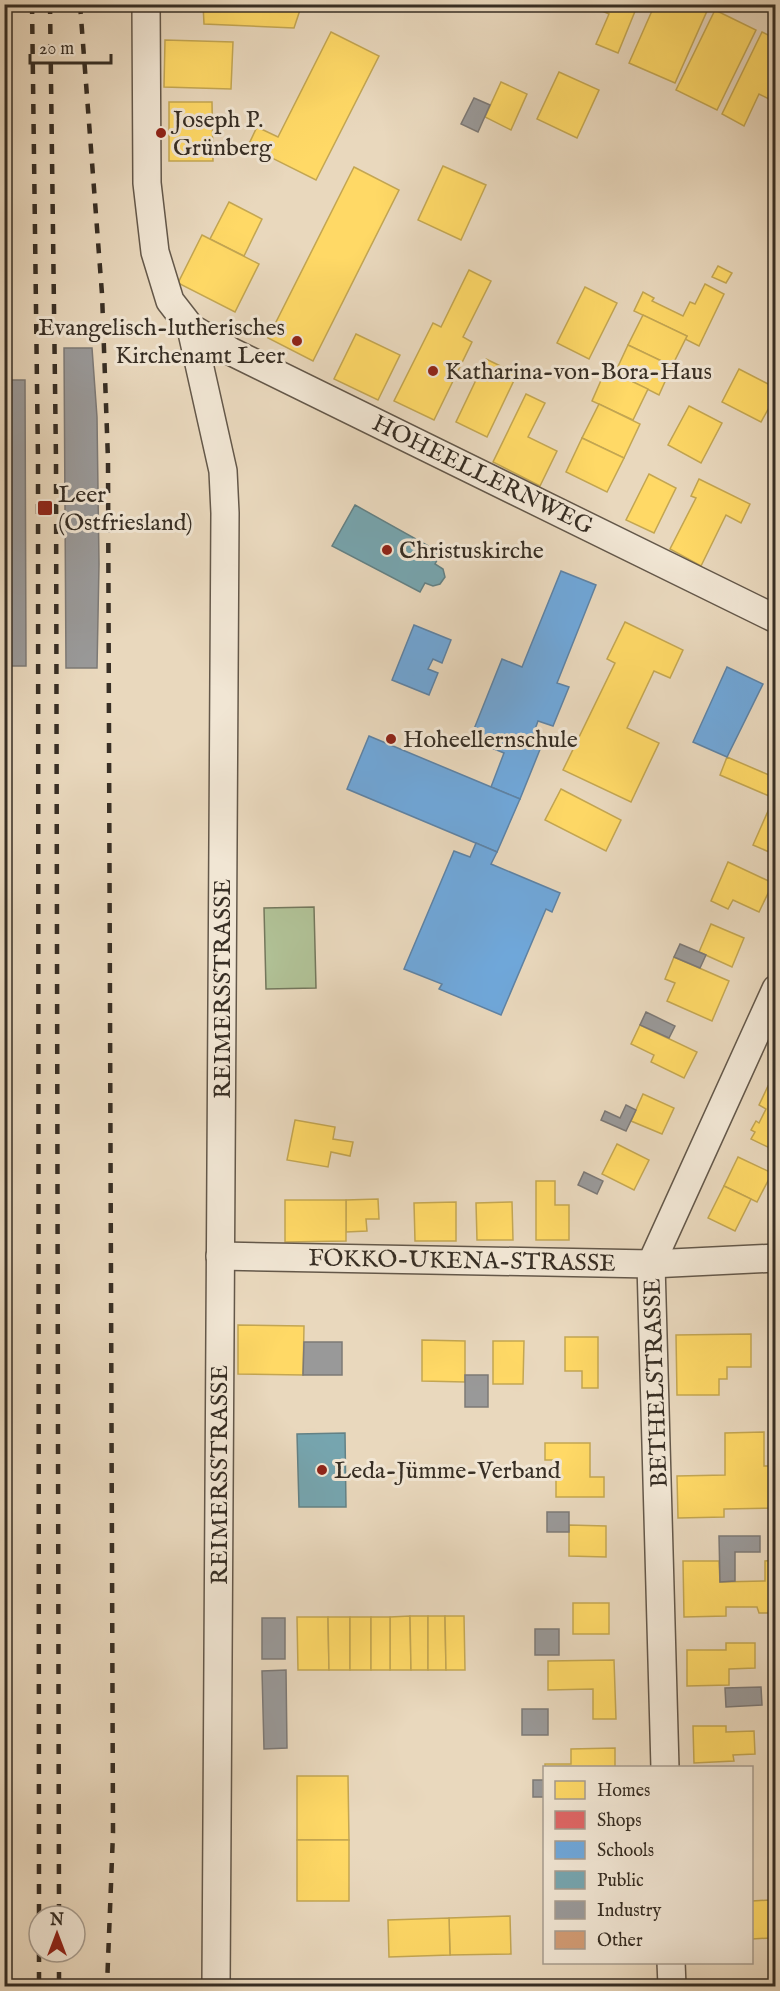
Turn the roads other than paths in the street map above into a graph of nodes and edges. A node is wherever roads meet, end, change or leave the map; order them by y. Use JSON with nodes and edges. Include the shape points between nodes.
{"nodes":[{"id":1,"x":146,"y":4,"type":"edge"},
{"id":2,"x":191,"y":328,"type":"junction"},
{"id":3,"x":776,"y":620,"type":"edge"},
{"id":4,"x":776,"y":989,"type":"edge"},
{"id":5,"x":220,"y":1256,"type":"junction"},
{"id":6,"x":776,"y":1258,"type":"edge"},
{"id":7,"x":651,"y":1264,"type":"junction"},
{"id":8,"x":665,"y":1766,"type":"edge"},
{"id":9,"x":671,"y":1964,"type":"edge"},
{"id":10,"x":216,"y":1986,"type":"edge"},
{"id":11,"x":672,"y":1986,"type":"edge"}],
"edges":[{"from":1,"to":2,"type":"street","name":"REIMERSSTRASSE","via":[[147,183],[155,252],[170,301]]},
{"from":2,"to":3,"type":"street","name":"HOHEELLERNWEG","via":[[230,351]]},
{"from":2,"to":5,"type":"street","name":"REIMERSSTRASSE","via":[[223,471],[225,513]]},
{"from":4,"to":7,"type":"street","name":"BETHELSTRASSE"},
{"from":5,"to":7,"type":"street","name":"FOKKO-UKENA-STRASSE"},
{"from":5,"to":10,"type":"street","name":"REIMERSSTRASSE"},
{"from":6,"to":7,"type":"street","name":"FOKKO-UKENA-STRASSE"},
{"from":7,"to":8,"type":"street","name":"BETHELSTRASSE"},
{"from":9,"to":11,"type":"street"}]}
